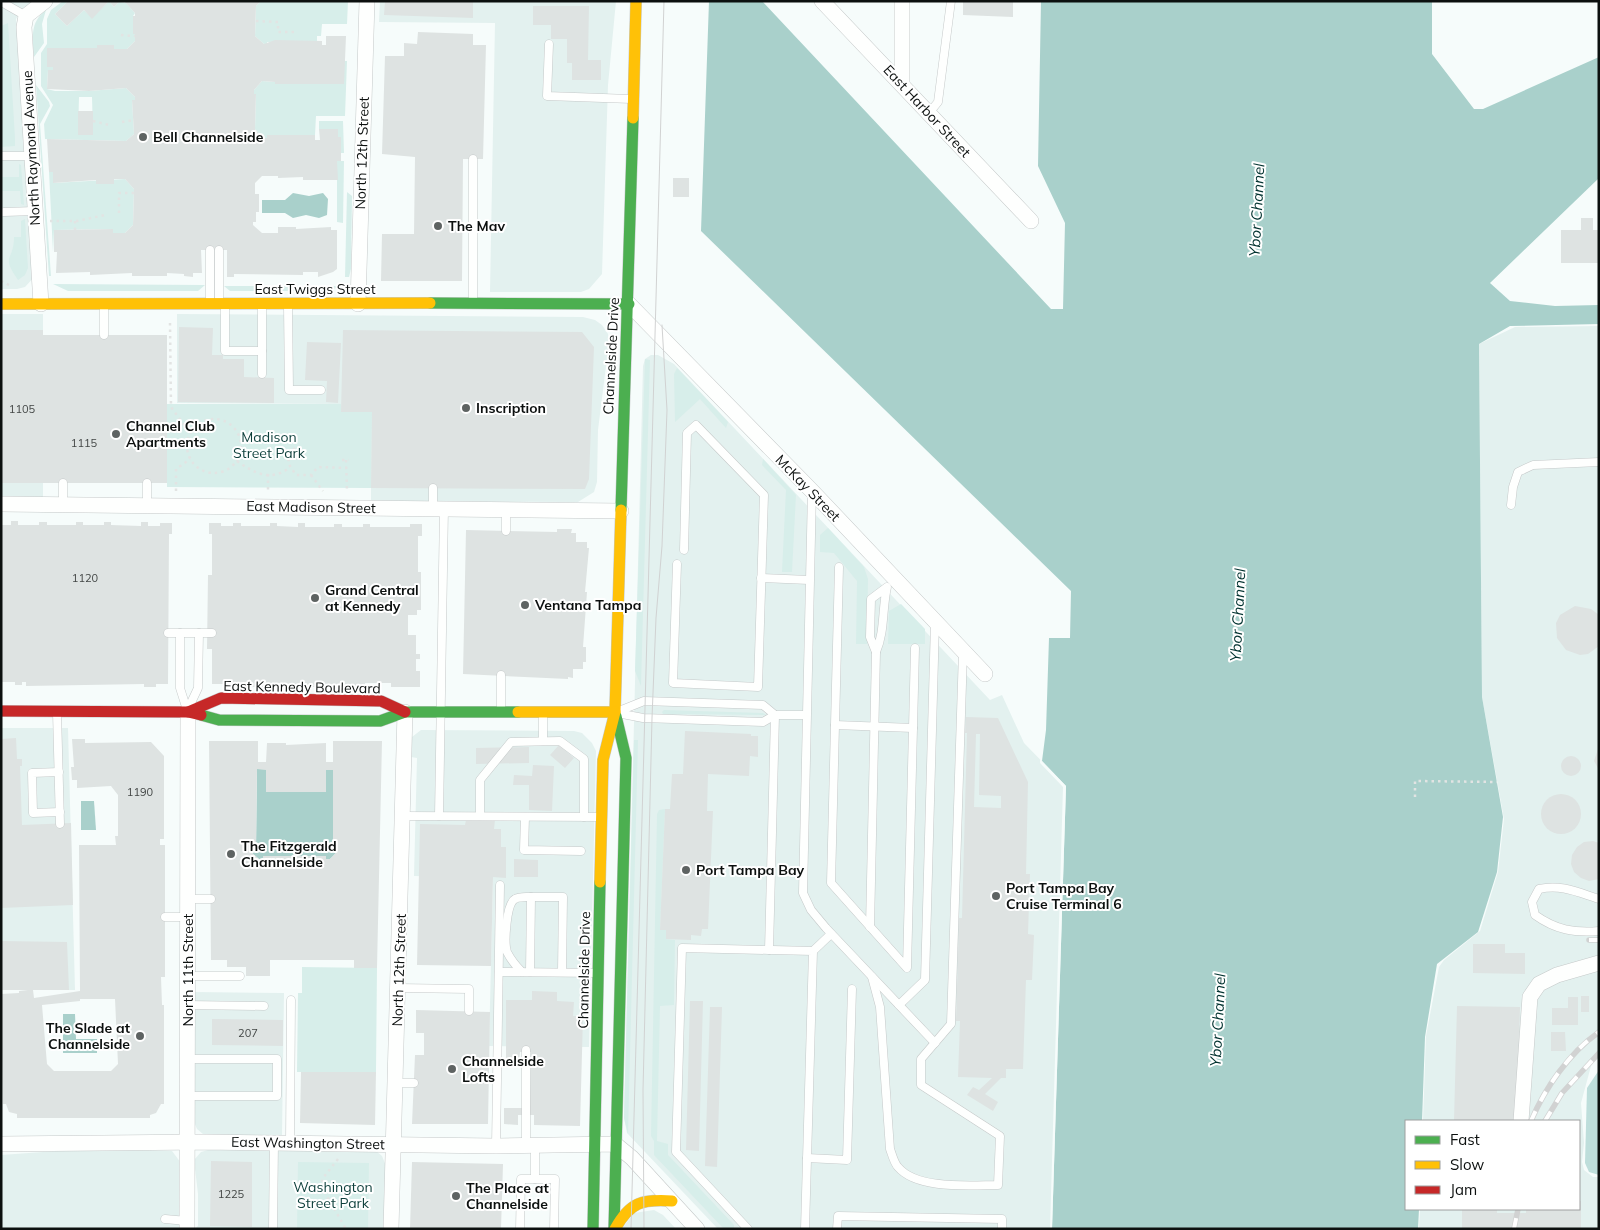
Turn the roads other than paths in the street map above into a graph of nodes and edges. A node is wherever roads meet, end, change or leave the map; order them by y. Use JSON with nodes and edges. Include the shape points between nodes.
{"nodes":[{"id":1,"x":44,"y":1,"type":"edge"},
{"id":2,"x":367,"y":1,"type":"edge"},
{"id":3,"x":636,"y":1,"type":"edge"},
{"id":4,"x":822,"y":1,"type":"edge"},
{"id":5,"x":902,"y":1,"type":"edge"},
{"id":6,"x":951,"y":1,"type":"edge"},
{"id":7,"x":5,"y":4,"type":"edge"},
{"id":8,"x":26,"y":16,"type":"junction"},
{"id":9,"x":549,"y":44,"type":"dead end"},
{"id":10,"x":902,"y":83,"type":"junction"},
{"id":11,"x":633,"y":99,"type":"junction"},
{"id":12,"x":929,"y":113,"type":"junction"},
{"id":13,"x":1,"y":156,"type":"edge"},
{"id":14,"x":32,"y":156,"type":"junction"},
{"id":15,"x":474,"y":159,"type":"dead end"},
{"id":16,"x":35,"y":211,"type":"junction"},
{"id":17,"x":4,"y":212,"type":"dead end"},
{"id":18,"x":1031,"y":221,"type":"dead end"},
{"id":19,"x":210,"y":250,"type":"dead end"},
{"id":20,"x":219,"y":250,"type":"dead end"},
{"id":21,"x":473,"y":303,"type":"junction"},
{"id":22,"x":1,"y":304,"type":"edge"},
{"id":23,"x":41,"y":304,"type":"junction"},
{"id":24,"x":104,"y":304,"type":"junction"},
{"id":25,"x":218,"y":304,"type":"junction"},
{"id":26,"x":262,"y":304,"type":"junction"},
{"id":27,"x":288,"y":304,"type":"junction"},
{"id":28,"x":358,"y":304,"type":"junction"},
{"id":29,"x":629,"y":304,"type":"junction"},
{"id":30,"x":104,"y":335,"type":"dead end"},
{"id":31,"x":262,"y":351,"type":"junction"},
{"id":32,"x":262,"y":374,"type":"dead end"},
{"id":33,"x":321,"y":390,"type":"dead end"},
{"id":34,"x":1599,"y":462,"type":"edge"},
{"id":35,"x":62,"y":483,"type":"dead end"},
{"id":36,"x":146,"y":483,"type":"dead end"},
{"id":37,"x":433,"y":488,"type":"dead end"},
{"id":38,"x":812,"y":492,"type":"junction"},
{"id":39,"x":1,"y":504,"type":"edge"},
{"id":40,"x":63,"y":505,"type":"junction"},
{"id":41,"x":147,"y":505,"type":"junction"},
{"id":42,"x":1512,"y":505,"type":"dead end"},
{"id":43,"x":438,"y":508,"type":"junction"},
{"id":44,"x":506,"y":509,"type":"junction"},
{"id":45,"x":621,"y":511,"type":"junction"},
{"id":46,"x":506,"y":531,"type":"dead end"},
{"id":47,"x":684,"y":550,"type":"dead end"},
{"id":48,"x":677,"y":564,"type":"dead end"},
{"id":49,"x":839,"y":567,"type":"dead end"},
{"id":50,"x":761,"y":578,"type":"junction"},
{"id":51,"x":809,"y":580,"type":"junction"},
{"id":52,"x":891,"y":583,"type":"junction"},
{"id":53,"x":935,"y":622,"type":"junction"},
{"id":54,"x":168,"y":633,"type":"dead end"},
{"id":55,"x":180,"y":633,"type":"junction"},
{"id":56,"x":199,"y":633,"type":"junction"},
{"id":57,"x":212,"y":633,"type":"dead end"},
{"id":58,"x":915,"y":648,"type":"dead end"},
{"id":59,"x":876,"y":652,"type":"junction"},
{"id":60,"x":963,"y":652,"type":"junction"},
{"id":61,"x":985,"y":674,"type":"dead end"},
{"id":62,"x":501,"y":676,"type":"dead end"},
{"id":63,"x":1,"y":710,"type":"edge"},
{"id":64,"x":57,"y":711,"type":"junction"},
{"id":65,"x":188,"y":712,"type":"junction"},
{"id":66,"x":406,"y":712,"type":"junction"},
{"id":67,"x":440,"y":712,"type":"junction"},
{"id":68,"x":615,"y":712,"type":"junction"},
{"id":69,"x":501,"y":713,"type":"junction"},
{"id":70,"x":543,"y":713,"type":"junction"},
{"id":71,"x":775,"y":715,"type":"junction"},
{"id":72,"x":806,"y":715,"type":"junction"},
{"id":73,"x":835,"y":725,"type":"junction"},
{"id":74,"x":874,"y":726,"type":"junction"},
{"id":75,"x":913,"y":728,"type":"junction"},
{"id":76,"x":543,"y":741,"type":"junction"},
{"id":77,"x":58,"y":772,"type":"junction"},
{"id":78,"x":584,"y":796,"type":"junction"},
{"id":79,"x":602,"y":796,"type":"junction"},
{"id":80,"x":60,"y":812,"type":"junction"},
{"id":81,"x":403,"y":816,"type":"junction"},
{"id":82,"x":439,"y":816,"type":"junction"},
{"id":83,"x":480,"y":816,"type":"junction"},
{"id":84,"x":525,"y":817,"type":"junction"},
{"id":85,"x":584,"y":817,"type":"junction"},
{"id":86,"x":602,"y":817,"type":"junction"},
{"id":87,"x":60,"y":824,"type":"dead end"},
{"id":88,"x":581,"y":851,"type":"dead end"},
{"id":89,"x":500,"y":885,"type":"dead end"},
{"id":90,"x":531,"y":896,"type":"junction"},
{"id":91,"x":188,"y":899,"type":"junction"},
{"id":92,"x":211,"y":899,"type":"dead end"},
{"id":93,"x":1599,"y":899,"type":"edge"},
{"id":94,"x":165,"y":917,"type":"dead end"},
{"id":95,"x":188,"y":917,"type":"junction"},
{"id":96,"x":870,"y":927,"type":"junction"},
{"id":97,"x":1599,"y":931,"type":"edge"},
{"id":98,"x":831,"y":934,"type":"junction"},
{"id":99,"x":769,"y":950,"type":"junction"},
{"id":100,"x":813,"y":951,"type":"junction"},
{"id":101,"x":1599,"y":963,"type":"edge"},
{"id":102,"x":499,"y":972,"type":"junction"},
{"id":103,"x":522,"y":972,"type":"junction"},
{"id":104,"x":530,"y":972,"type":"junction"},
{"id":105,"x":562,"y":972,"type":"junction"},
{"id":106,"x":610,"y":973,"type":"junction"},
{"id":107,"x":188,"y":976,"type":"junction"},
{"id":108,"x":240,"y":976,"type":"dead end"},
{"id":109,"x":872,"y":977,"type":"junction"},
{"id":110,"x":398,"y":988,"type":"junction"},
{"id":111,"x":852,"y":988,"type":"dead end"},
{"id":112,"x":291,"y":1000,"type":"dead end"},
{"id":113,"x":188,"y":1005,"type":"junction"},
{"id":114,"x":899,"y":1005,"type":"junction"},
{"id":115,"x":264,"y":1006,"type":"dead end"},
{"id":116,"x":469,"y":1012,"type":"dead end"},
{"id":117,"x":935,"y":1043,"type":"junction"},
{"id":118,"x":526,"y":1050,"type":"dead end"},
{"id":119,"x":188,"y":1059,"type":"junction"},
{"id":120,"x":396,"y":1083,"type":"junction"},
{"id":121,"x":414,"y":1083,"type":"dead end"},
{"id":122,"x":188,"y":1096,"type":"junction"},
{"id":123,"x":1521,"y":1120,"type":"edge"},
{"id":124,"x":188,"y":1142,"type":"junction"},
{"id":125,"x":274,"y":1142,"type":"junction"},
{"id":126,"x":290,"y":1143,"type":"junction"},
{"id":127,"x":1,"y":1144,"type":"edge"},
{"id":128,"x":394,"y":1144,"type":"junction"},
{"id":129,"x":595,"y":1144,"type":"junction"},
{"id":130,"x":615,"y":1144,"type":"junction"},
{"id":131,"x":530,"y":1145,"type":"junction"},
{"id":132,"x":496,"y":1146,"type":"junction"},
{"id":133,"x":807,"y":1158,"type":"junction"},
{"id":134,"x":535,"y":1179,"type":"junction"},
{"id":135,"x":672,"y":1201,"type":"junction"},
{"id":136,"x":165,"y":1219,"type":"dead end"},
{"id":137,"x":187,"y":1225,"type":"edge"},
{"id":138,"x":273,"y":1229,"type":"edge"},
{"id":139,"x":391,"y":1229,"type":"edge"},
{"id":140,"x":520,"y":1229,"type":"edge"},
{"id":141,"x":554,"y":1229,"type":"edge"},
{"id":142,"x":593,"y":1229,"type":"edge"},
{"id":143,"x":614,"y":1229,"type":"edge"},
{"id":144,"x":698,"y":1229,"type":"edge"},
{"id":145,"x":748,"y":1229,"type":"edge"},
{"id":146,"x":805,"y":1229,"type":"edge"},
{"id":147,"x":837,"y":1229,"type":"edge"},
{"id":148,"x":1002,"y":1229,"type":"edge"}],
"edges":[{"from":1,"to":8,"type":"street"},
{"from":2,"to":28,"type":"street","name":"North 12th Street"},
{"from":3,"to":11,"type":"main road","name":"Channelside Drive"},
{"from":4,"to":10,"type":"street","name":"East Harbor Street"},
{"from":5,"to":10,"type":"street"},
{"from":6,"to":12,"type":"lane","via":[[938,102]]},
{"from":7,"to":8,"type":"lane"},
{"from":8,"to":14,"type":"street","name":"North Raymond Avenue"},
{"from":9,"to":11,"type":"lane","via":[[547,96]]},
{"from":10,"to":12,"type":"street","name":"East Harbor Street"},
{"from":11,"to":29,"type":"main road","name":"Channelside Drive"},
{"from":12,"to":18,"type":"street","name":"East Harbor Street"},
{"from":13,"to":14,"type":"lane"},
{"from":14,"to":16,"type":"street","name":"North Raymond Avenue"},
{"from":15,"to":21,"type":"lane"},
{"from":16,"to":17,"type":"lane"},
{"from":16,"to":23,"type":"street","name":"North Raymond Avenue"},
{"from":19,"to":25,"type":"lane"},
{"from":20,"to":25,"type":"lane"},
{"from":21,"to":28,"type":"main road","name":"East Twiggs Street"},
{"from":21,"to":29,"type":"main road","name":"East Twiggs Street"},
{"from":22,"to":23,"type":"main road","name":"East Twiggs Street"},
{"from":23,"to":24,"type":"main road","name":"East Twiggs Street"},
{"from":24,"to":25,"type":"main road","name":"East Twiggs Street"},
{"from":24,"to":30,"type":"lane"},
{"from":25,"to":26,"type":"main road","name":"East Twiggs Street"},
{"from":25,"to":31,"type":"lane","via":[[225,352]]},
{"from":26,"to":27,"type":"main road","name":"East Twiggs Street"},
{"from":26,"to":31,"type":"lane"},
{"from":27,"to":28,"type":"main road","name":"East Twiggs Street"},
{"from":27,"to":33,"type":"lane","via":[[289,390]]},
{"from":29,"to":38,"type":"street","name":"McKay Street"},
{"from":29,"to":45,"type":"main road","name":"Channelside Drive"},
{"from":31,"to":32,"type":"lane"},
{"from":34,"to":42,"type":"lane","via":[[1533,465],[1518,472]]},
{"from":35,"to":40,"type":"lane"},
{"from":36,"to":41,"type":"lane"},
{"from":37,"to":43,"type":"lane"},
{"from":38,"to":51,"type":"lane"},
{"from":38,"to":52,"type":"street","name":"McKay Street"},
{"from":39,"to":40,"type":"street","name":"East Madison Street"},
{"from":40,"to":41,"type":"street","name":"East Madison Street"},
{"from":41,"to":43,"type":"street","name":"East Madison Street"},
{"from":43,"to":44,"type":"street","name":"East Madison Street"},
{"from":43,"to":67,"type":"lane"},
{"from":44,"to":45,"type":"street","name":"East Madison Street"},
{"from":44,"to":46,"type":"lane"},
{"from":45,"to":68,"type":"main road","name":"Channelside Drive"},
{"from":47,"to":50,"type":"lane","via":[[687,433],[696,425],[764,495]]},
{"from":48,"to":50,"type":"lane","via":[[673,683],[758,687]]},
{"from":49,"to":73,"type":"lane"},
{"from":50,"to":51,"type":"lane"},
{"from":51,"to":72,"type":"lane"},
{"from":52,"to":53,"type":"street","name":"McKay Street"},
{"from":52,"to":59,"type":"lane","via":[[883,604],[882,637]]},
{"from":52,"to":59,"type":"lane","via":[[871,599],[870,637]]},
{"from":53,"to":60,"type":"street","name":"McKay Street"},
{"from":53,"to":114,"type":"lane","via":[[924,980]]},
{"from":54,"to":55,"type":"lane"},
{"from":55,"to":56,"type":"lane"},
{"from":55,"to":65,"type":"lane","via":[[180,688]]},
{"from":56,"to":57,"type":"lane"},
{"from":56,"to":65,"type":"lane","via":[[198,688]]},
{"from":58,"to":75,"type":"lane"},
{"from":59,"to":74,"type":"lane"},
{"from":60,"to":61,"type":"street","name":"McKay Street"},
{"from":60,"to":117,"type":"lane","via":[[951,1024]]},
{"from":62,"to":69,"type":"lane"},
{"from":63,"to":64,"type":"main road","name":"East Kennedy Boulevard"},
{"from":64,"to":65,"type":"main road","name":"East Kennedy Boulevard"},
{"from":64,"to":77,"type":"lane"},
{"from":65,"to":66,"type":"main road","name":"East Kennedy Boulevard","via":[[219,720],[380,721]]},
{"from":65,"to":66,"type":"main road","name":"East Kennedy Boulevard","via":[[221,698],[381,701]]},
{"from":65,"to":91,"type":"street","name":"North 11th Street"},
{"from":66,"to":67,"type":"main road"},
{"from":66,"to":81,"type":"street","name":"North 12th Street"},
{"from":67,"to":69,"type":"main road"},
{"from":67,"to":82,"type":"lane"},
{"from":68,"to":70,"type":"main road"},
{"from":68,"to":71,"type":"lane","via":[[643,718],[764,722]]},
{"from":68,"to":71,"type":"lane","via":[[644,701],[763,705]]},
{"from":68,"to":79,"type":"main road","name":"Channelside Drive","via":[[603,760]]},
{"from":68,"to":106,"type":"main road","name":"Channelside Drive","via":[[626,758]]},
{"from":69,"to":70,"type":"main road"},
{"from":70,"to":76,"type":"lane"},
{"from":71,"to":72,"type":"lane"},
{"from":71,"to":99,"type":"lane"},
{"from":72,"to":98,"type":"lane","via":[[803,892],[811,910]]},
{"from":73,"to":74,"type":"lane"},
{"from":73,"to":96,"type":"lane","via":[[831,883]]},
{"from":74,"to":75,"type":"lane"},
{"from":74,"to":96,"type":"lane"},
{"from":75,"to":96,"type":"lane","via":[[907,968]]},
{"from":76,"to":78,"type":"lane","via":[[560,741],[584,759]]},
{"from":76,"to":83,"type":"lane","via":[[511,742],[480,780]]},
{"from":77,"to":80,"type":"lane"},
{"from":77,"to":80,"type":"lane","via":[[32,773],[33,813]]},
{"from":78,"to":79,"type":"lane"},
{"from":78,"to":85,"type":"lane"},
{"from":79,"to":86,"type":"main road","name":"Channelside Drive"},
{"from":80,"to":87,"type":"lane"},
{"from":81,"to":82,"type":"lane"},
{"from":81,"to":110,"type":"street","name":"North 12th Street"},
{"from":82,"to":83,"type":"lane"},
{"from":83,"to":84,"type":"lane"},
{"from":84,"to":85,"type":"lane"},
{"from":84,"to":88,"type":"lane","via":[[524,850]]},
{"from":85,"to":86,"type":"lane"},
{"from":86,"to":106,"type":"main road","name":"Channelside Drive"},
{"from":89,"to":102,"type":"lane"},
{"from":90,"to":103,"type":"lane","via":[[516,898],[508,912],[507,951]]},
{"from":90,"to":104,"type":"lane"},
{"from":90,"to":105,"type":"lane","via":[[563,897]]},
{"from":91,"to":92,"type":"lane"},
{"from":91,"to":95,"type":"street","name":"North 11th Street"},
{"from":93,"to":97,"type":"lane","via":[[1569,888],[1552,886],[1539,890],[1532,902],[1535,915],[1548,924],[1565,931]]},
{"from":94,"to":95,"type":"lane"},
{"from":95,"to":107,"type":"street","name":"North 11th Street"},
{"from":98,"to":100,"type":"lane"},
{"from":98,"to":109,"type":"lane"},
{"from":99,"to":100,"type":"lane"},
{"from":99,"to":145,"type":"lane","via":[[682,948],[676,1152]]},
{"from":100,"to":133,"type":"lane"},
{"from":101,"to":123,"type":"street","via":[[1557,975],[1539,984],[1530,997]]},
{"from":102,"to":103,"type":"lane"},
{"from":102,"to":132,"type":"lane"},
{"from":103,"to":104,"type":"lane"},
{"from":104,"to":105,"type":"lane"},
{"from":105,"to":106,"type":"lane"},
{"from":106,"to":129,"type":"main road","name":"Channelside Drive"},
{"from":106,"to":130,"type":"main road","name":"Channelside Drive"},
{"from":107,"to":108,"type":"lane"},
{"from":107,"to":113,"type":"street","name":"North 11th Street"},
{"from":109,"to":114,"type":"lane"},
{"from":109,"to":117,"type":"lane","via":[[880,1007],[890,1149],[898,1167],[912,1177],[936,1184],[998,1185],[1000,1136],[921,1085],[921,1058]]},
{"from":110,"to":116,"type":"lane","via":[[469,989]]},
{"from":110,"to":120,"type":"street","name":"North 12th Street"},
{"from":111,"to":133,"type":"lane","via":[[848,1160]]},
{"from":112,"to":126,"type":"lane"},
{"from":113,"to":115,"type":"lane"},
{"from":113,"to":119,"type":"street","name":"North 11th Street"},
{"from":114,"to":117,"type":"lane"},
{"from":118,"to":131,"type":"lane"},
{"from":119,"to":122,"type":"street","name":"North 11th Street"},
{"from":119,"to":122,"type":"lane","via":[[277,1060],[277,1096]]},
{"from":120,"to":121,"type":"lane"},
{"from":120,"to":128,"type":"street","name":"North 12th Street"},
{"from":122,"to":124,"type":"street","name":"North 11th Street"},
{"from":124,"to":125,"type":"street","name":"East Washington Street"},
{"from":124,"to":127,"type":"street","name":"East Washington Street"},
{"from":124,"to":137,"type":"street","name":"North 11th Street"},
{"from":125,"to":126,"type":"street","name":"East Washington Street"},
{"from":125,"to":138,"type":"lane"},
{"from":126,"to":128,"type":"street","name":"East Washington Street"},
{"from":128,"to":132,"type":"street","name":"East Washington Street"},
{"from":128,"to":139,"type":"street","name":"North 12th Street"},
{"from":129,"to":130,"type":"street","name":"East Washington Street"},
{"from":129,"to":131,"type":"street","name":"East Washington Street"},
{"from":129,"to":142,"type":"main road","name":"Channelside Drive"},
{"from":130,"to":135,"type":"street"},
{"from":130,"to":143,"type":"main road","name":"Channelside Drive"},
{"from":131,"to":132,"type":"street","name":"East Washington Street"},
{"from":131,"to":134,"type":"lane"},
{"from":133,"to":146,"type":"lane"},
{"from":134,"to":140,"type":"lane","via":[[521,1179]]},
{"from":134,"to":141,"type":"lane","via":[[555,1179]]},
{"from":135,"to":143,"type":"main road","via":[[645,1200],[631,1205]]},
{"from":135,"to":144,"type":"street"},
{"from":136,"to":137,"type":"lane"},
{"from":147,"to":148,"type":"lane","via":[[838,1216],[1002,1219]]}]}
